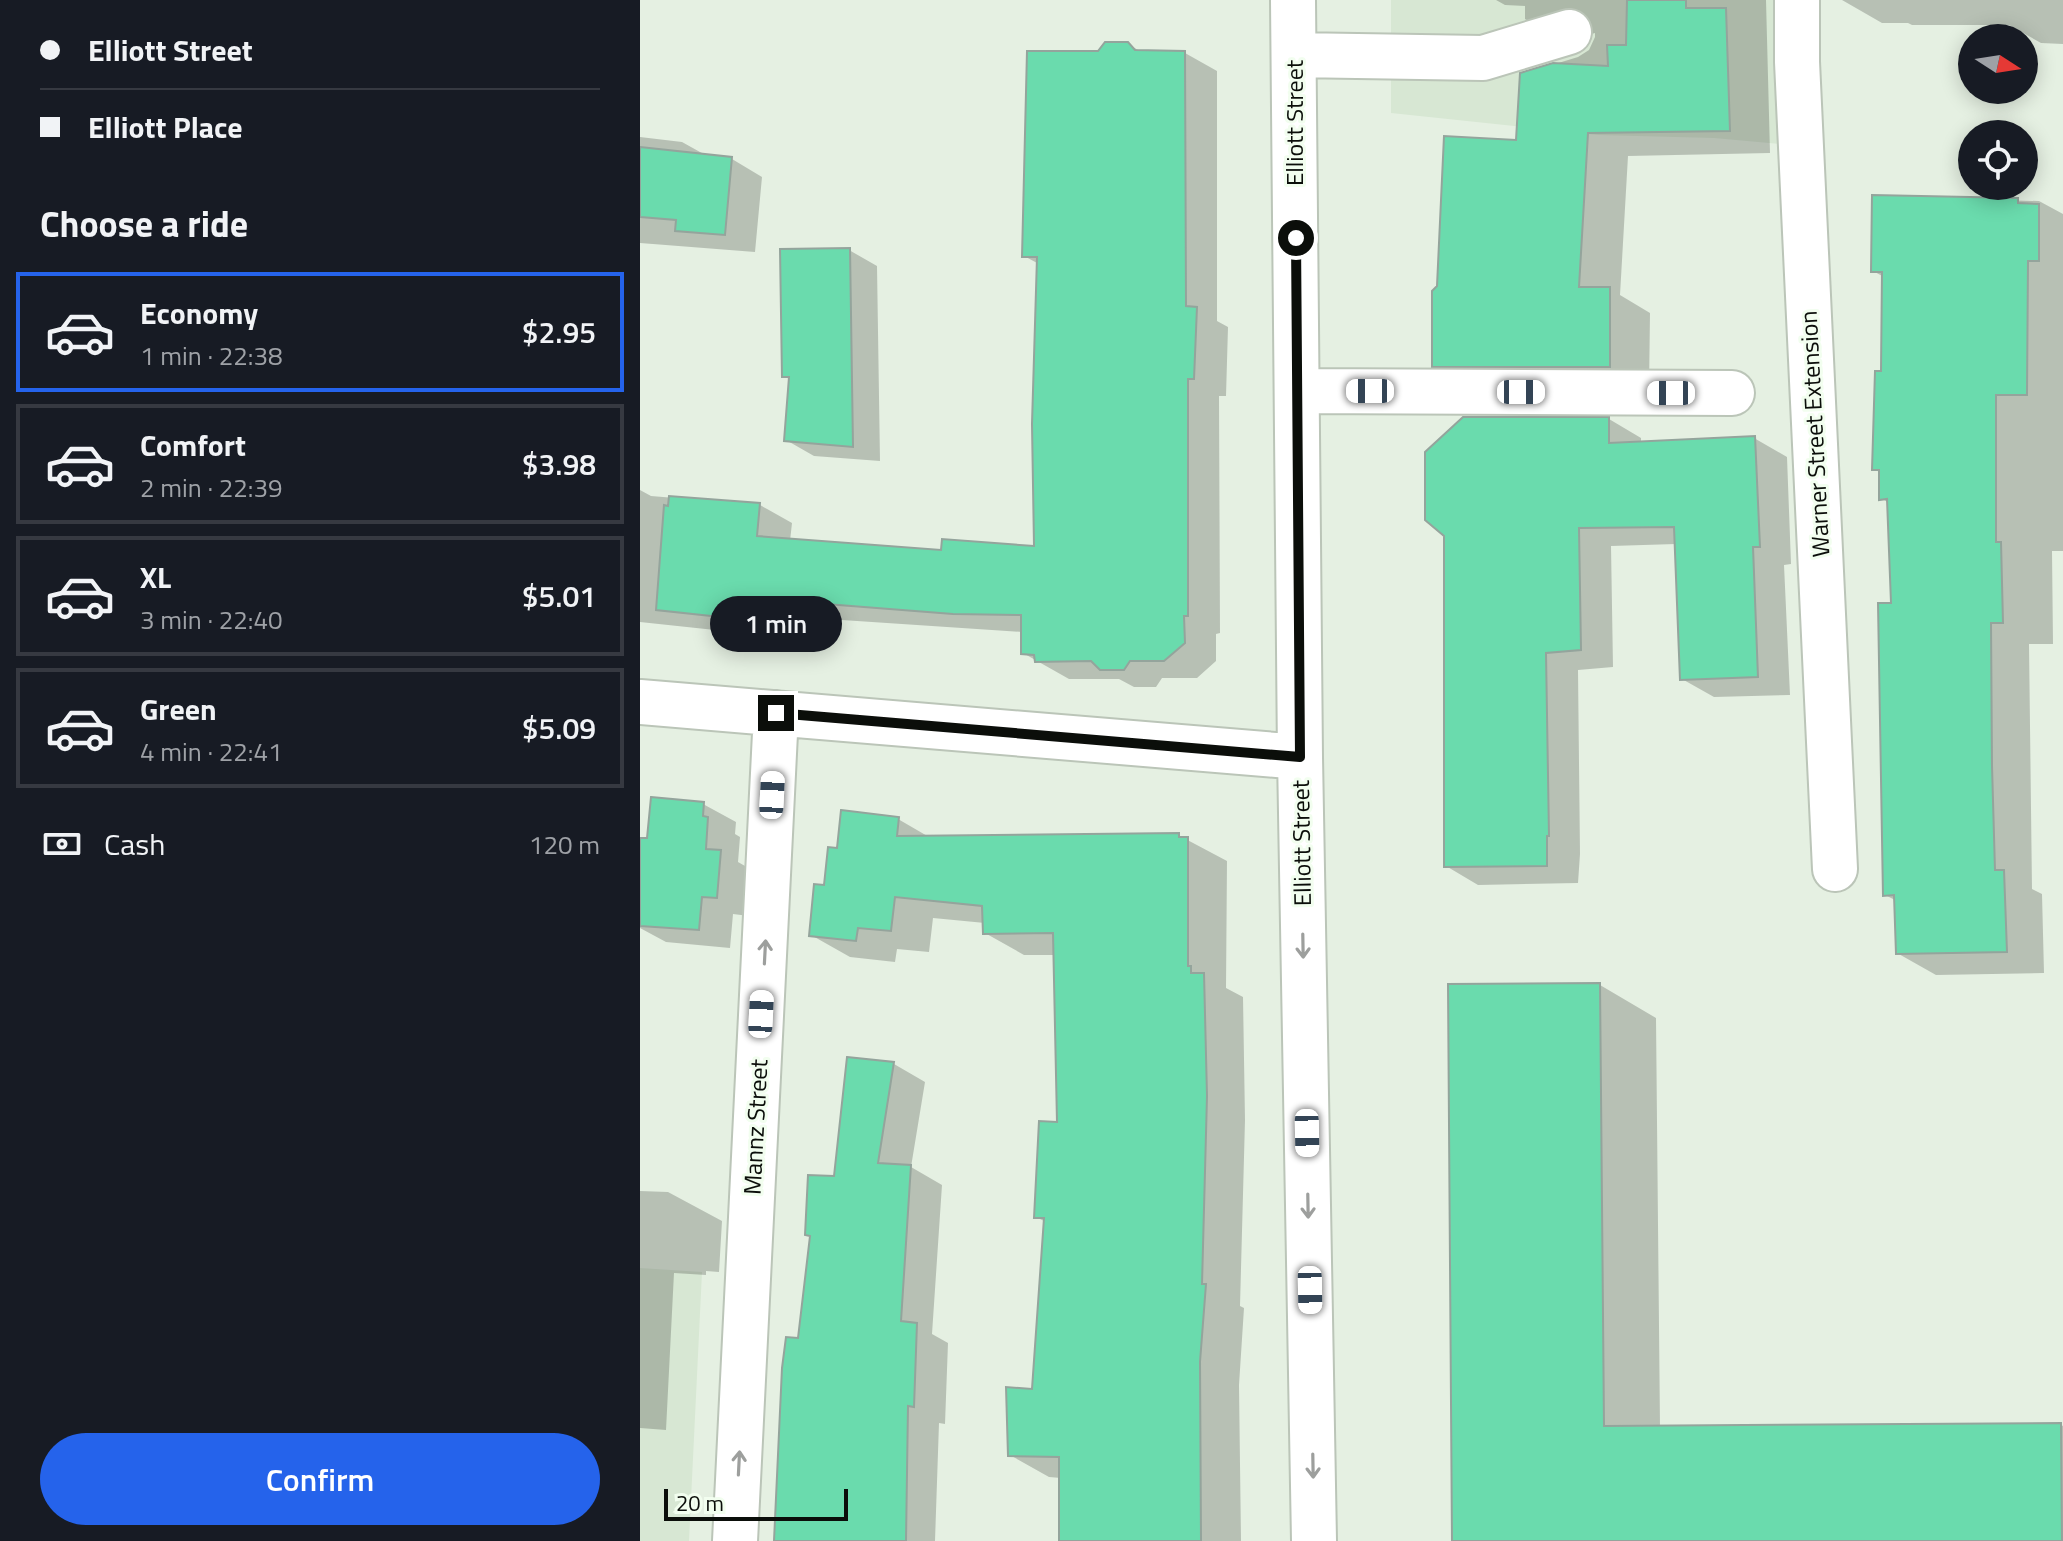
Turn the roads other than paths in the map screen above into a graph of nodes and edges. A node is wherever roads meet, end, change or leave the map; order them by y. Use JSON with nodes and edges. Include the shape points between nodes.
{"nodes":[{"id":1,"x":1293,"y":0,"type":"edge"},
{"id":2,"x":1797,"y":0,"type":"edge"},
{"id":3,"x":1569,"y":32,"type":"dead end"},
{"id":4,"x":1294,"y":55,"type":"junction"},
{"id":5,"x":1297,"y":391,"type":"junction"},
{"id":6,"x":1732,"y":393,"type":"dead end"},
{"id":7,"x":640,"y":702,"type":"edge"},
{"id":8,"x":776,"y":713,"type":"junction"},
{"id":9,"x":1300,"y":757,"type":"junction"},
{"id":10,"x":1835,"y":869,"type":"dead end"},
{"id":11,"x":735,"y":1541,"type":"edge"},
{"id":12,"x":1314,"y":1541,"type":"edge"}],
"edges":[{"from":1,"to":4,"type":"street","name":"Elliott Street"},
{"from":2,"to":10,"type":"street","name":"Warner Street Extension"},
{"from":3,"to":4,"type":"street","via":[[1483,58]]},
{"from":4,"to":5,"type":"street","name":"Elliott Street"},
{"from":5,"to":6,"type":"street"},
{"from":5,"to":9,"type":"street","name":"Elliott Street"},
{"from":7,"to":8,"type":"street"},
{"from":8,"to":9,"type":"street"},
{"from":11,"to":8,"type":"street","name":"Mannz Street","one_way":true},
{"from":9,"to":12,"type":"street","name":"Elliott Street","one_way":true}]}
